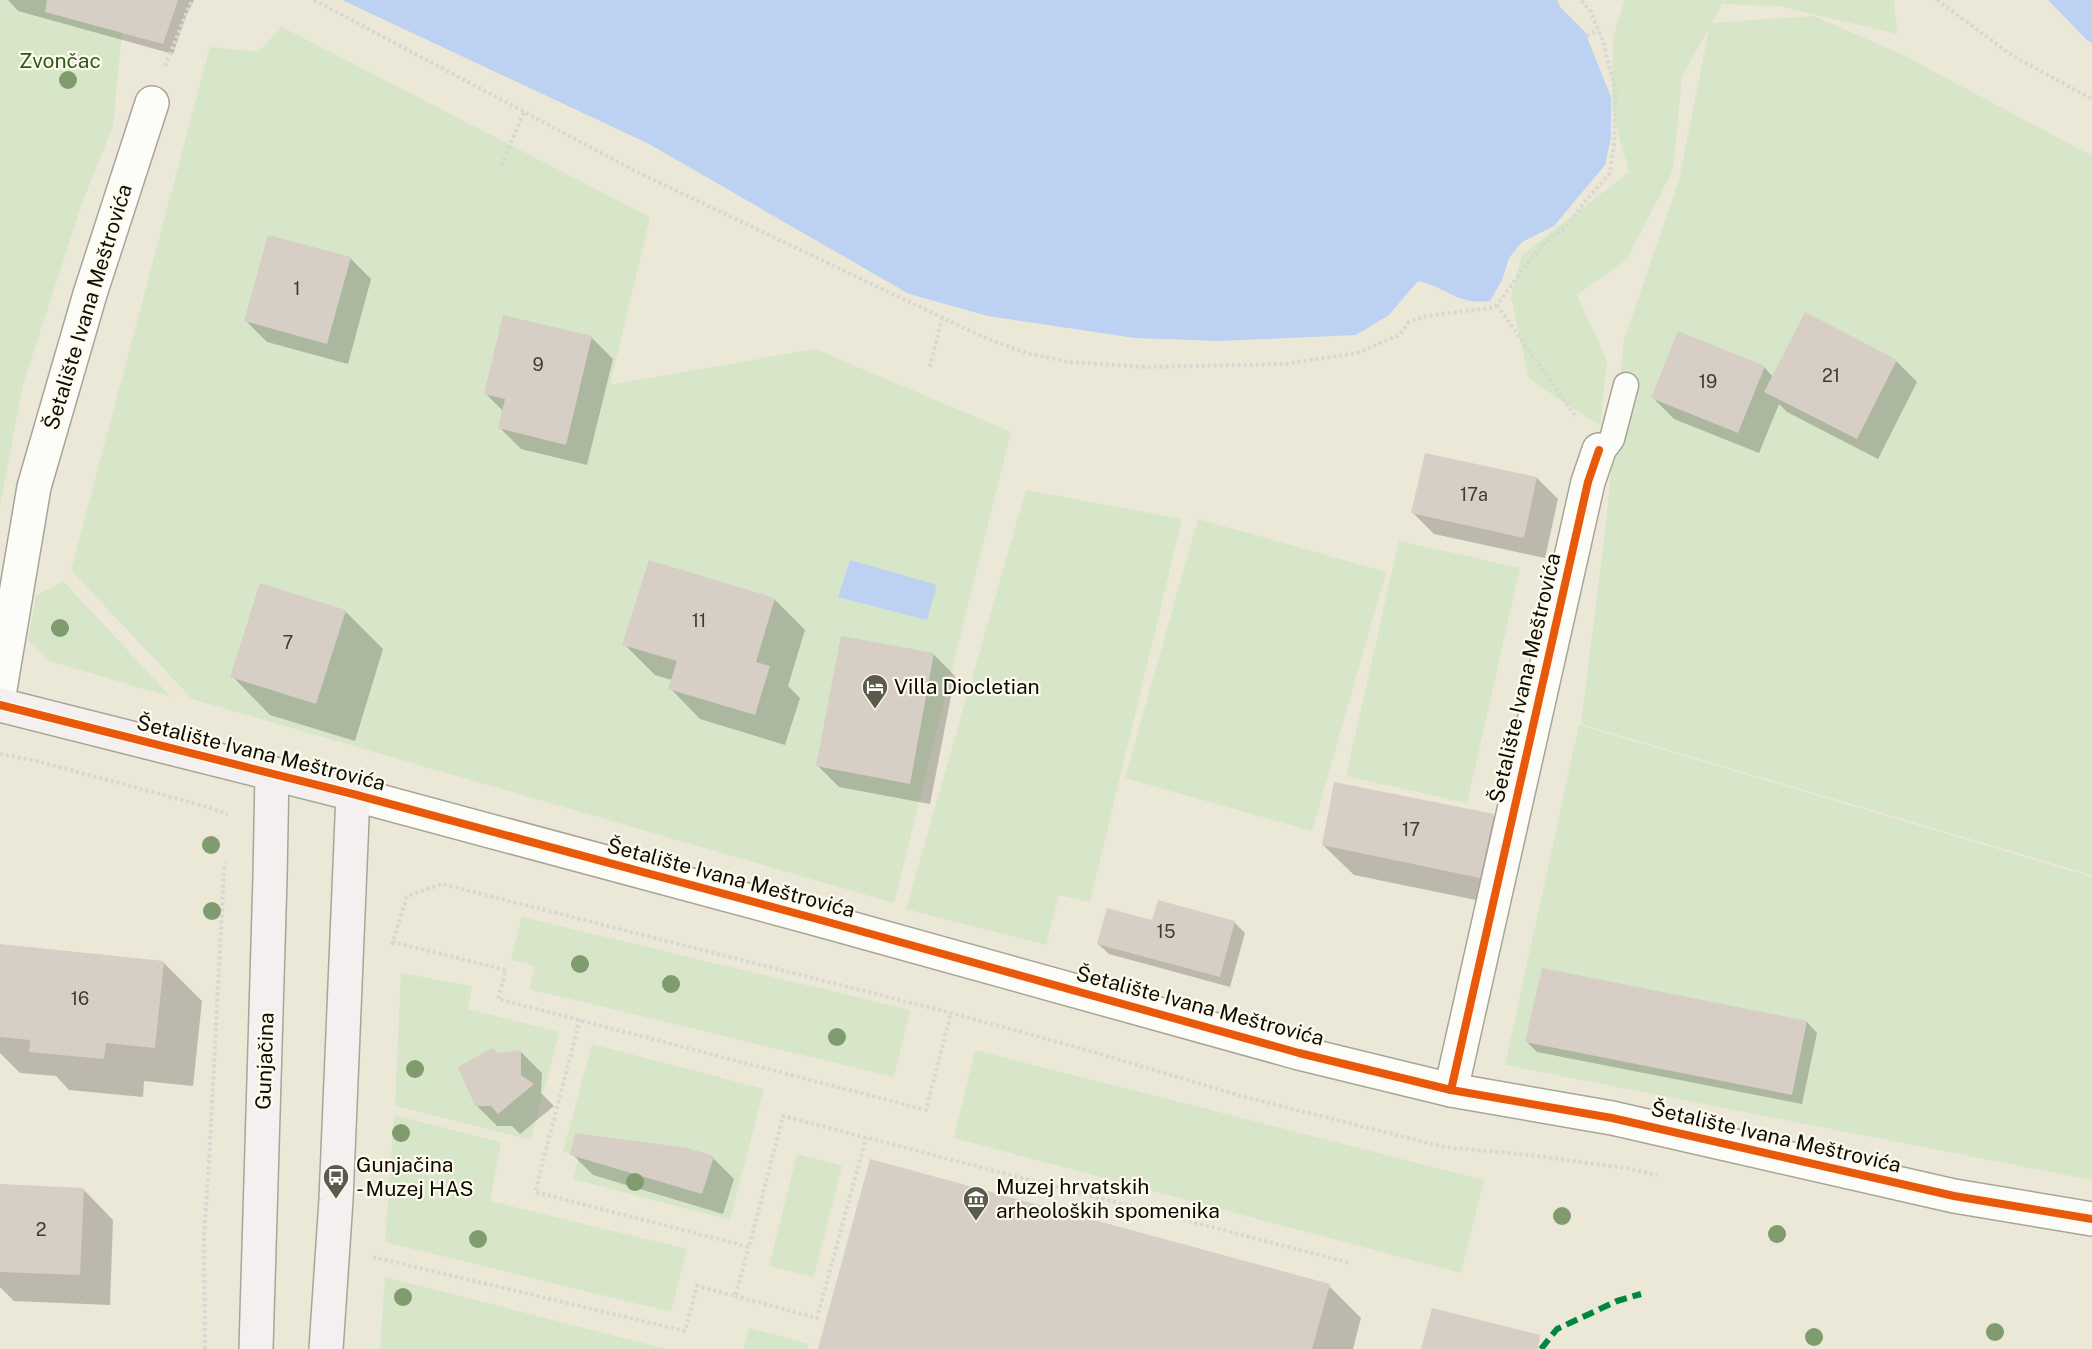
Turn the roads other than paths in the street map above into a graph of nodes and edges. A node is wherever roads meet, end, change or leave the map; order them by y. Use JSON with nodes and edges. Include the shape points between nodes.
{"nodes":[{"id":1,"x":152,"y":103,"type":"road end"},
{"id":2,"x":1626,"y":385,"type":"dead end"},
{"id":3,"x":1599,"y":450,"type":"joint"},
{"id":4,"x":0,"y":689,"type":"edge"},
{"id":5,"x":0,"y":705,"type":"edge"},
{"id":6,"x":272,"y":774,"type":"junction"},
{"id":7,"x":353,"y":794,"type":"junction"},
{"id":8,"x":1451,"y":1090,"type":"junction"},
{"id":9,"x":2092,"y":1219,"type":"edge"},
{"id":10,"x":256,"y":1349,"type":"edge"},
{"id":11,"x":326,"y":1349,"type":"edge"}],
"edges":[{"from":1,"to":4,"type":"street","name":"Šetalište Ivana Meštrovića","via":[[90,294],[34,487]]},
{"from":2,"to":3,"type":"lane","via":[[1612,439]]},
{"from":3,"to":8,"type":"street","name":"Šetalište Ivana Meštrovića","via":[[1585,494]]},
{"from":5,"to":6,"type":"main road","name":"Šetalište Ivana Meštrovića"},
{"from":6,"to":7,"type":"main road","name":"Šetalište Ivana Meštrovića"},
{"from":6,"to":10,"type":"main road","name":"Gunjačina"},
{"from":7,"to":8,"type":"street","name":"Šetalište Ivana Meštrovića","via":[[1299,1053]]},
{"from":7,"to":11,"type":"main road"},
{"from":8,"to":9,"type":"street","name":"Šetalište Ivana Meštrovića","via":[[1612,1118],[1954,1196]]}]}
